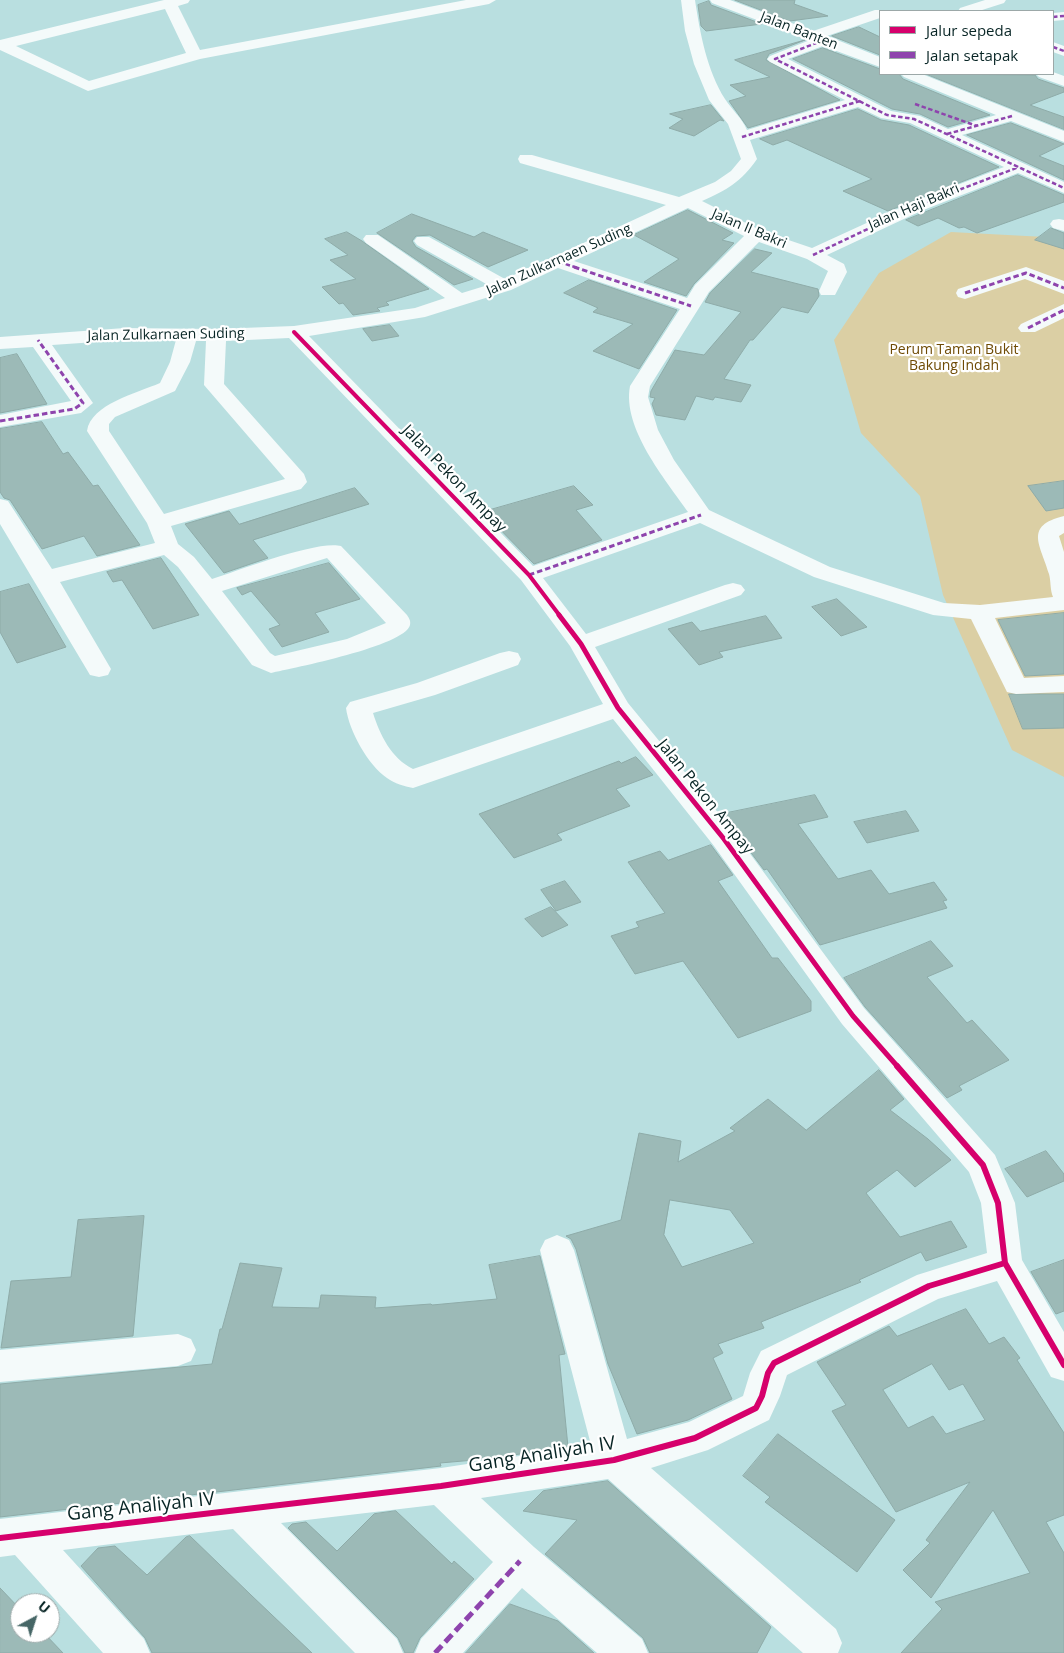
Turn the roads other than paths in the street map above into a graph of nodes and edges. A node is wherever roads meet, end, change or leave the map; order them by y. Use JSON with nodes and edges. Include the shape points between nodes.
{"nodes":[{"id":1,"x":489,"y":0,"type":"edge"},
{"id":2,"x":688,"y":0,"type":"edge"},
{"id":3,"x":717,"y":0,"type":"edge"},
{"id":4,"x":1000,"y":0,"type":"edge"},
{"id":5,"x":176,"y":2,"type":"edge"},
{"id":6,"x":856,"y":3,"type":"dead end"},
{"id":7,"x":968,"y":10,"type":"edge"},
{"id":8,"x":879,"y":13,"type":"edge"},
{"id":9,"x":879,"y":13,"type":"edge"},
{"id":10,"x":818,"y":38,"type":"junction"},
{"id":11,"x":1,"y":45,"type":"edge"},
{"id":12,"x":196,"y":55,"type":"junction"},
{"id":13,"x":879,"y":62,"type":"edge"},
{"id":14,"x":911,"y":75,"type":"edge"},
{"id":15,"x":1047,"y":75,"type":"edge"},
{"id":16,"x":1064,"y":81,"type":"edge"},
{"id":17,"x":860,"y":101,"type":"junction"},
{"id":18,"x":1012,"y":116,"type":"junction"},
{"id":19,"x":947,"y":134,"type":"junction"},
{"id":20,"x":742,"y":137,"type":"junction"},
{"id":21,"x":1064,"y":137,"type":"edge"},
{"id":22,"x":526,"y":159,"type":"dead end"},
{"id":23,"x":1019,"y":167,"type":"junction"},
{"id":24,"x":1064,"y":188,"type":"edge"},
{"id":25,"x":683,"y":202,"type":"junction"},
{"id":26,"x":756,"y":235,"type":"junction"},
{"id":27,"x":372,"y":240,"type":"dead end"},
{"id":28,"x":423,"y":241,"type":"dead end"},
{"id":29,"x":813,"y":255,"type":"junction"},
{"id":30,"x":559,"y":262,"type":"junction"},
{"id":31,"x":504,"y":286,"type":"junction"},
{"id":32,"x":1064,"y":288,"type":"edge"},
{"id":33,"x":828,"y":291,"type":"dead end"},
{"id":34,"x":966,"y":293,"type":"dead end"},
{"id":35,"x":461,"y":301,"type":"junction"},
{"id":36,"x":691,"y":306,"type":"junction"},
{"id":37,"x":1064,"y":310,"type":"edge"},
{"id":38,"x":1028,"y":328,"type":"dead end"},
{"id":39,"x":294,"y":332,"type":"junction"},
{"id":40,"x":188,"y":334,"type":"junction"},
{"id":41,"x":216,"y":335,"type":"junction"},
{"id":42,"x":38,"y":340,"type":"junction"},
{"id":43,"x":0,"y":343,"type":"edge"},
{"id":44,"x":180,"y":362,"type":"junction"},
{"id":45,"x":214,"y":363,"type":"junction"},
{"id":46,"x":191,"y":386,"type":"junction"},
{"id":47,"x":0,"y":422,"type":"edge"},
{"id":48,"x":0,"y":506,"type":"edge"},
{"id":49,"x":701,"y":514,"type":"junction"},
{"id":50,"x":158,"y":523,"type":"junction"},
{"id":51,"x":1064,"y":523,"type":"edge"},
{"id":52,"x":168,"y":546,"type":"junction"},
{"id":53,"x":529,"y":575,"type":"junction"},
{"id":54,"x":46,"y":578,"type":"junction"},
{"id":55,"x":207,"y":588,"type":"junction"},
{"id":56,"x":733,"y":590,"type":"dead end"},
{"id":57,"x":1064,"y":595,"type":"edge"},
{"id":58,"x":1064,"y":604,"type":"edge"},
{"id":59,"x":980,"y":612,"type":"junction"},
{"id":60,"x":581,"y":644,"type":"junction"},
{"id":61,"x":509,"y":659,"type":"dead end"},
{"id":62,"x":99,"y":668,"type":"dead end"},
{"id":63,"x":1064,"y":684,"type":"edge"},
{"id":64,"x":618,"y":708,"type":"junction"},
{"id":65,"x":556,"y":1250,"type":"dead end"},
{"id":66,"x":1005,"y":1263,"type":"junction"},
{"id":67,"x":178,"y":1350,"type":"dead end"},
{"id":68,"x":1064,"y":1365,"type":"edge"},
{"id":69,"x":0,"y":1366,"type":"edge"},
{"id":70,"x":614,"y":1460,"type":"junction"},
{"id":71,"x":440,"y":1486,"type":"junction"},
{"id":72,"x":242,"y":1511,"type":"junction"},
{"id":73,"x":11,"y":1536,"type":"edge"},
{"id":74,"x":520,"y":1561,"type":"junction"},
{"id":75,"x":822,"y":1643,"type":"dead end"},
{"id":76,"x":130,"y":1653,"type":"edge"},
{"id":77,"x":383,"y":1653,"type":"edge"},
{"id":78,"x":435,"y":1653,"type":"edge"},
{"id":79,"x":628,"y":1653,"type":"edge"}],
"edges":[{"from":1,"to":12,"type":"street"},
{"from":2,"to":20,"type":"street","name":"Jalan Zulkarnaen Suding","via":[[692,31],[702,64],[718,100],[736,123]]},
{"from":3,"to":10,"type":"street","name":"Jalan Banten"},
{"from":4,"to":7,"type":"street"},
{"from":5,"to":11,"type":"street"},
{"from":5,"to":12,"type":"street"},
{"from":6,"to":9,"type":"street"},
{"from":8,"to":10,"type":"street"},
{"from":10,"to":13,"type":"street","name":"Jalan Banten"},
{"from":10,"to":17,"type":"street","via":[[775,59]]},
{"from":11,"to":12,"type":"street","via":[[88,86]]},
{"from":14,"to":18,"type":"street"},
{"from":15,"to":16,"type":"street"},
{"from":17,"to":19,"type":"street","via":[[888,115],[908,116]]},
{"from":17,"to":20,"type":"street"},
{"from":18,"to":19,"type":"street"},
{"from":18,"to":21,"type":"street"},
{"from":19,"to":23,"type":"street"},
{"from":20,"to":25,"type":"street","name":"Jalan Zulkarnaen Suding","via":[[749,159],[737,175],[721,186]]},
{"from":22,"to":25,"type":"street","name":"Jalan II Bakri"},
{"from":23,"to":24,"type":"street"},
{"from":23,"to":29,"type":"street","name":"Jalan Haji Bakri","via":[[889,216]]},
{"from":25,"to":26,"type":"street","name":"Jalan II Bakri"},
{"from":25,"to":30,"type":"street","name":"Jalan Zulkarnaen Suding"},
{"from":26,"to":29,"type":"street","name":"Jalan II Bakri"},
{"from":26,"to":36,"type":"street","via":[[702,289]]},
{"from":27,"to":35,"type":"street"},
{"from":28,"to":31,"type":"street"},
{"from":29,"to":33,"type":"street","name":"Jalan II Bakri","via":[[837,268]]},
{"from":30,"to":31,"type":"street","name":"Jalan Zulkarnaen Suding"},
{"from":30,"to":36,"type":"street"},
{"from":31,"to":35,"type":"street","name":"Jalan Zulkarnaen Suding"},
{"from":32,"to":34,"type":"street","via":[[1026,273]]},
{"from":35,"to":39,"type":"street","name":"Jalan Zulkarnaen Suding","via":[[418,314]]},
{"from":36,"to":49,"type":"street","via":[[644,378],[638,397],[647,430],[663,460]]},
{"from":37,"to":38,"type":"street"},
{"from":39,"to":41,"type":"street","name":"Jalan Zulkarnaen Suding"},
{"from":39,"to":53,"type":"street","name":"Jalan Pekon Ampay"},
{"from":40,"to":41,"type":"street","name":"Jalan Zulkarnaen Suding"},
{"from":40,"to":42,"type":"street","name":"Jalan Zulkarnaen Suding","via":[[125,334]]},
{"from":40,"to":44,"type":"street"},
{"from":41,"to":45,"type":"street"},
{"from":42,"to":43,"type":"street","name":"Jalan Zulkarnaen Suding"},
{"from":42,"to":47,"type":"street","via":[[83,403],[74,409]]},
{"from":44,"to":45,"type":"street"},
{"from":44,"to":46,"type":"street"},
{"from":45,"to":46,"type":"street"},
{"from":46,"to":50,"type":"street","via":[[108,413],[99,422],[98,431]]},
{"from":46,"to":50,"type":"street","via":[[296,482]]},
{"from":48,"to":54,"type":"street"},
{"from":49,"to":53,"type":"street"},
{"from":49,"to":59,"type":"street","via":[[822,572],[942,610]]},
{"from":50,"to":52,"type":"street"},
{"from":51,"to":57,"type":"street","via":[[1048,533]]},
{"from":52,"to":54,"type":"street"},
{"from":52,"to":55,"type":"street"},
{"from":53,"to":60,"type":"street","name":"Jalan Pekon Ampay"},
{"from":54,"to":62,"type":"street"},
{"from":55,"to":55,"type":"street","via":[[261,658],[271,665],[357,644],[398,626],[398,620],[333,551]]},
{"from":56,"to":60,"type":"street"},
{"from":58,"to":59,"type":"street"},
{"from":59,"to":63,"type":"street","via":[[1016,686]]},
{"from":60,"to":64,"type":"street","name":"Jalan Pekon Ampay"},
{"from":61,"to":64,"type":"street","via":[[426,689],[359,708],[383,759],[394,770],[413,779]]},
{"from":64,"to":66,"type":"street","name":"Jalan Pekon Ampay","via":[[753,878],[853,1016],[983,1165],[998,1203]]},
{"from":65,"to":70,"type":"street"},
{"from":66,"to":68,"type":"street","name":"Jalan Pekon Ampay"},
{"from":66,"to":70,"type":"street","name":"Gang Analiyah IV","via":[[930,1286],[774,1363],[767,1375],[763,1400],[756,1408],[695,1438]]},
{"from":67,"to":69,"type":"street"},
{"from":70,"to":71,"type":"street","name":"Gang Analiyah IV"},
{"from":70,"to":75,"type":"street"},
{"from":71,"to":72,"type":"street","name":"Gang Analiyah IV"},
{"from":71,"to":74,"type":"street"},
{"from":72,"to":73,"type":"street","name":"Gang Analiyah IV"},
{"from":72,"to":77,"type":"street"},
{"from":73,"to":76,"type":"street"},
{"from":74,"to":78,"type":"street"},
{"from":74,"to":79,"type":"street"}]}
